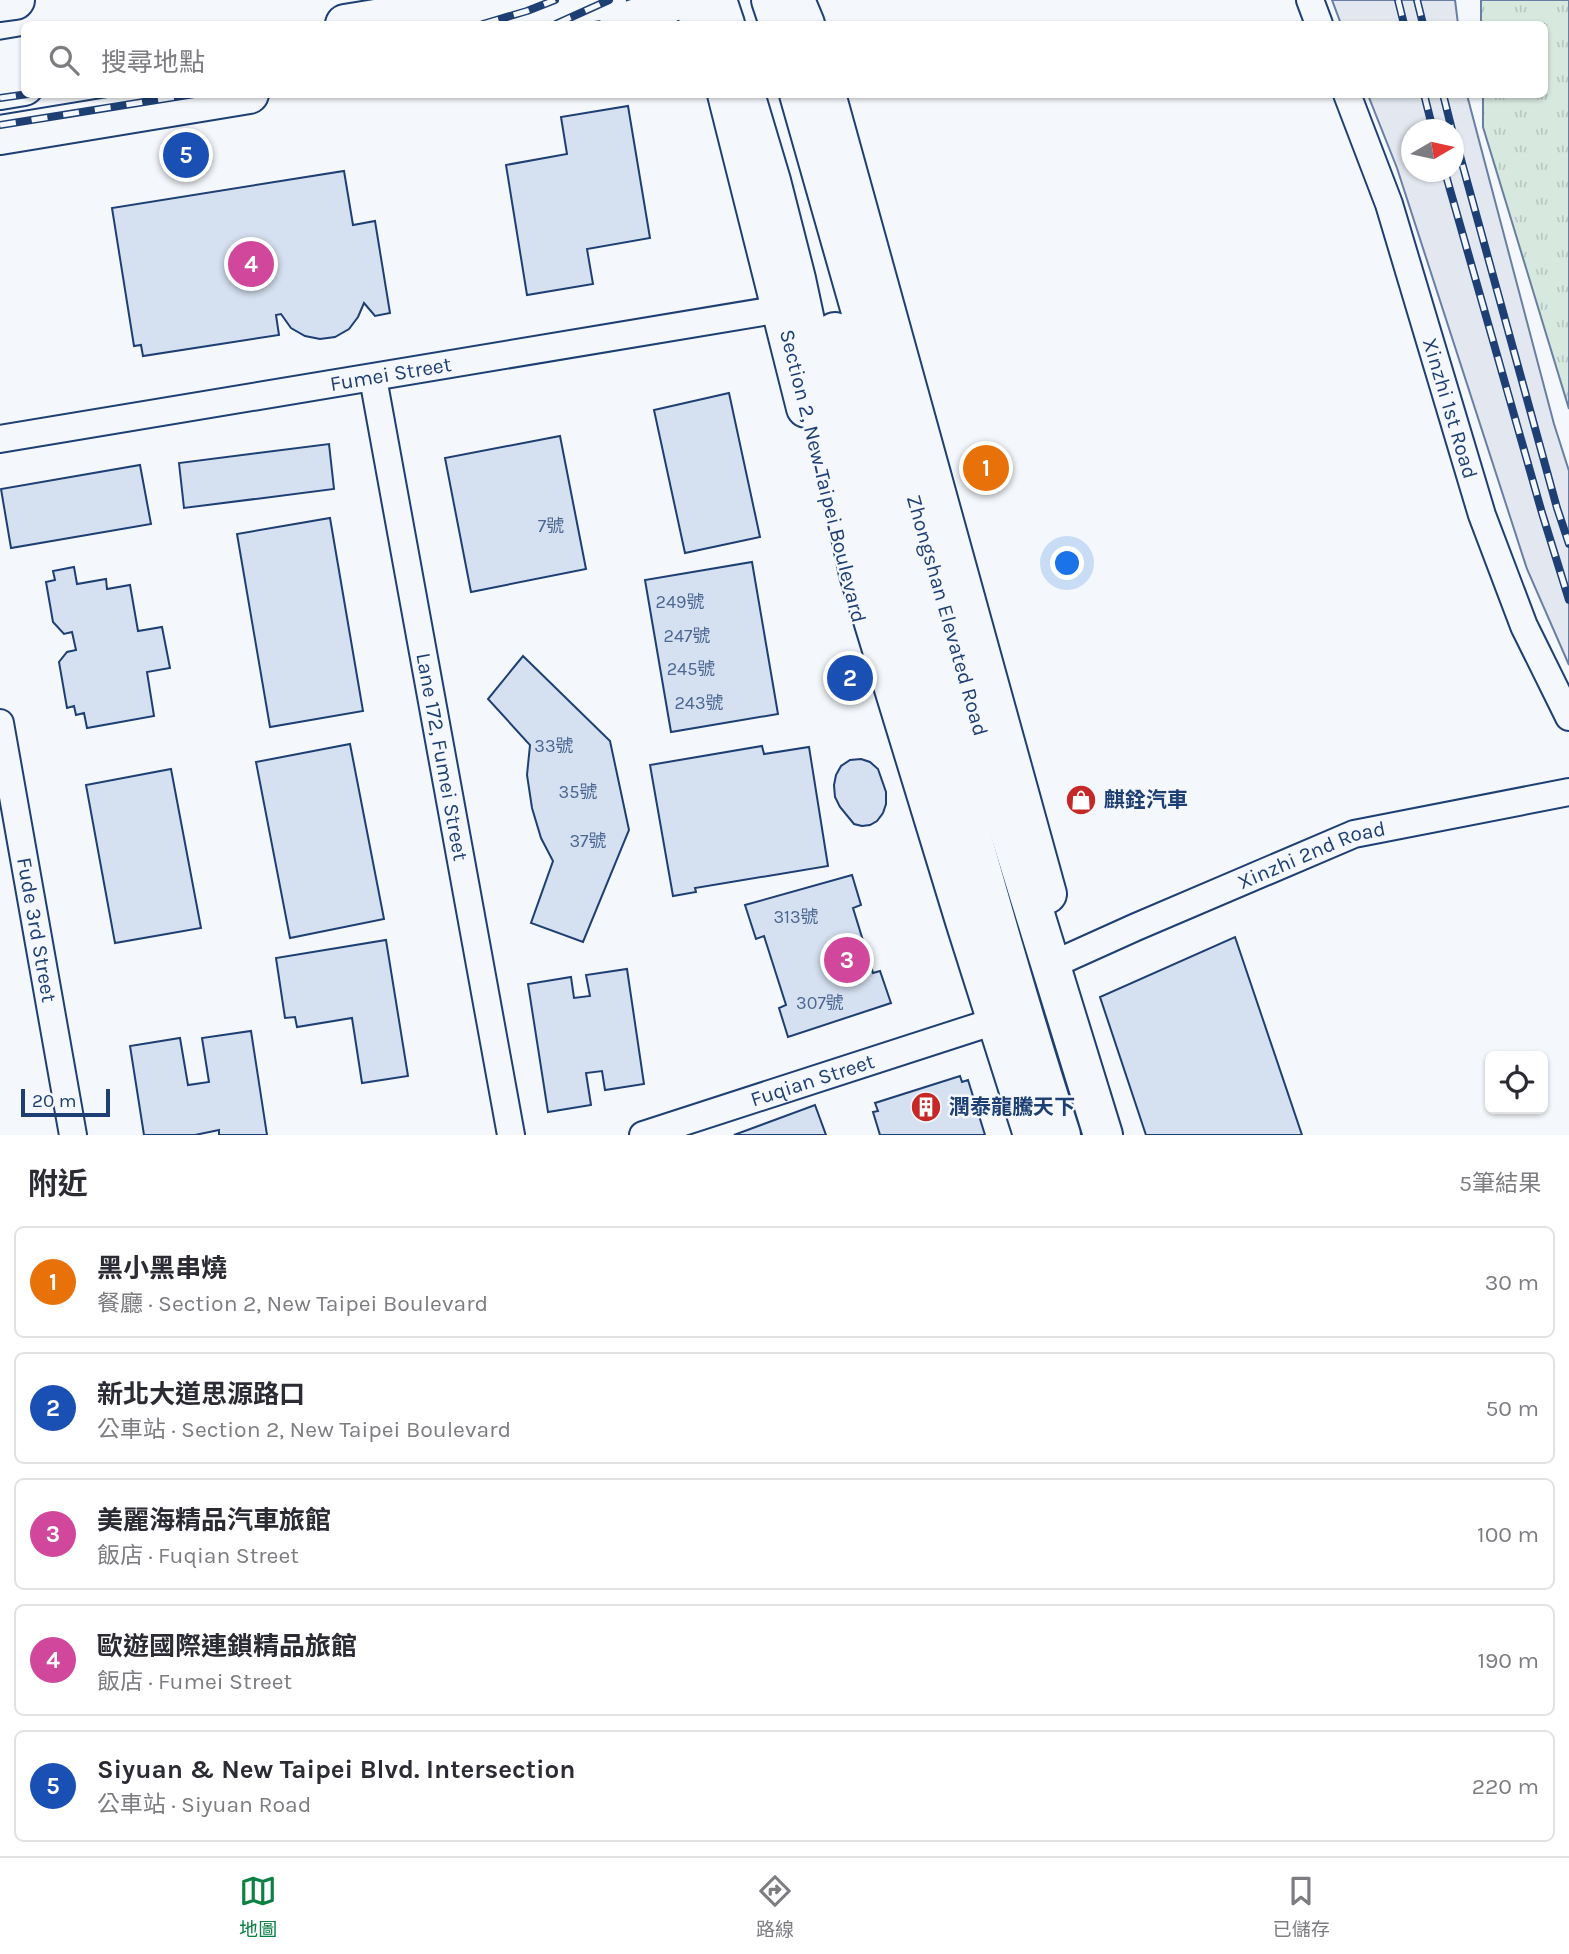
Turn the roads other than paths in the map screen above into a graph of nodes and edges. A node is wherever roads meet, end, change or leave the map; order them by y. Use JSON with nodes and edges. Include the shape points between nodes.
{"nodes":[{"id":1,"x":15,"y":0,"type":"edge"},
{"id":2,"x":457,"y":0,"type":"edge"},
{"id":3,"x":607,"y":0,"type":"edge"},
{"id":4,"x":676,"y":0,"type":"edge"},
{"id":5,"x":691,"y":0,"type":"edge"},
{"id":6,"x":717,"y":0,"type":"edge"},
{"id":7,"x":756,"y":0,"type":"edge"},
{"id":8,"x":771,"y":0,"type":"edge"},
{"id":9,"x":795,"y":0,"type":"edge"},
{"id":10,"x":1310,"y":0,"type":"edge"},
{"id":11,"x":0,"y":2,"type":"edge"},
{"id":12,"x":363,"y":21,"type":"edge"},
{"id":13,"x":462,"y":21,"type":"edge"},
{"id":14,"x":627,"y":21,"type":"edge"},
{"id":15,"x":701,"y":21,"type":"edge"},
{"id":16,"x":723,"y":21,"type":"edge"},
{"id":17,"x":761,"y":21,"type":"edge"},
{"id":18,"x":778,"y":21,"type":"edge"},
{"id":19,"x":804,"y":21,"type":"edge"},
{"id":20,"x":1319,"y":21,"type":"edge"},
{"id":21,"x":21,"y":57,"type":"edge"},
{"id":22,"x":0,"y":60,"type":"edge"},
{"id":23,"x":21,"y":86,"type":"edge"},
{"id":24,"x":0,"y":90,"type":"edge"},
{"id":25,"x":225,"y":98,"type":"edge"},
{"id":26,"x":728,"y":98,"type":"edge"},
{"id":27,"x":747,"y":98,"type":"edge"},
{"id":28,"x":779,"y":98,"type":"edge"},
{"id":29,"x":800,"y":98,"type":"edge"},
{"id":30,"x":826,"y":98,"type":"edge"},
{"id":31,"x":1348,"y":98,"type":"edge"},
{"id":32,"x":0,"y":135,"type":"edge"},
{"id":33,"x":781,"y":309,"type":"junction"},
{"id":34,"x":373,"y":378,"type":"junction"},
{"id":35,"x":0,"y":439,"type":"edge"},
{"id":36,"x":1569,"y":717,"type":"edge"},
{"id":37,"x":0,"y":723,"type":"edge"},
{"id":38,"x":1569,"y":792,"type":"edge"},
{"id":39,"x":1066,"y":959,"type":"junction"},
{"id":40,"x":982,"y":1025,"type":"junction"},
{"id":41,"x":73,"y":1135,"type":"edge"},
{"id":42,"x":511,"y":1135,"type":"edge"},
{"id":43,"x":643,"y":1135,"type":"edge"},
{"id":44,"x":1017,"y":1135,"type":"edge"},
{"id":45,"x":1033,"y":1135,"type":"edge"},
{"id":46,"x":1061,"y":1135,"type":"edge"},
{"id":47,"x":1103,"y":1135,"type":"edge"},
{"id":48,"x":1117,"y":1135,"type":"edge"}],
"edges":[{"from":1,"to":11,"type":"main road"},
{"from":2,"to":12,"type":"main road"},
{"from":3,"to":13,"type":"main road"},
{"from":4,"to":14,"type":"main road"},
{"from":5,"to":15,"type":"main road"},
{"from":6,"to":16,"type":"main road"},
{"from":7,"to":17,"type":"main road"},
{"from":8,"to":18,"type":"main road"},
{"from":9,"to":19,"type":"main road"},
{"from":10,"to":20,"type":"street"},
{"from":21,"to":22,"type":"main road"},
{"from":23,"to":24,"type":"main road"},
{"from":25,"to":32,"type":"main road"},
{"from":26,"to":33,"type":"main road","name":"Section 2, New Taipei Boulevard"},
{"from":27,"to":45,"type":"main road","via":[[796,279],[859,574]]},
{"from":28,"to":46,"type":"main road","via":[[864,454],[1031,1044]]},
{"from":29,"to":47,"type":"main road","name":"Zhongshan Elevated Road","via":[[1001,804]]},
{"from":30,"to":39,"type":"main road"},
{"from":31,"to":36,"type":"street","name":"Xinzhi 1st Road","via":[[1389,204],[1482,515],[1524,626]]},
{"from":33,"to":34,"type":"street","name":"Fumei Street"},
{"from":33,"to":40,"type":"main road","name":"Section 2, New Taipei Boulevard","via":[[859,620]]},
{"from":34,"to":35,"type":"street","name":"Fumei Street"},
{"from":34,"to":42,"type":"street","name":"Lane 172, Fumei Street"},
{"from":37,"to":41,"type":"street","name":"Fude 3rd Street"},
{"from":38,"to":39,"type":"street","name":"Xinzhi 2nd Road","via":[[1354,834]]},
{"from":39,"to":48,"type":"main road"},
{"from":40,"to":43,"type":"street","name":"Fuqian Street"},
{"from":40,"to":44,"type":"main road","name":"Section 2, New Taipei Boulevard"}]}
